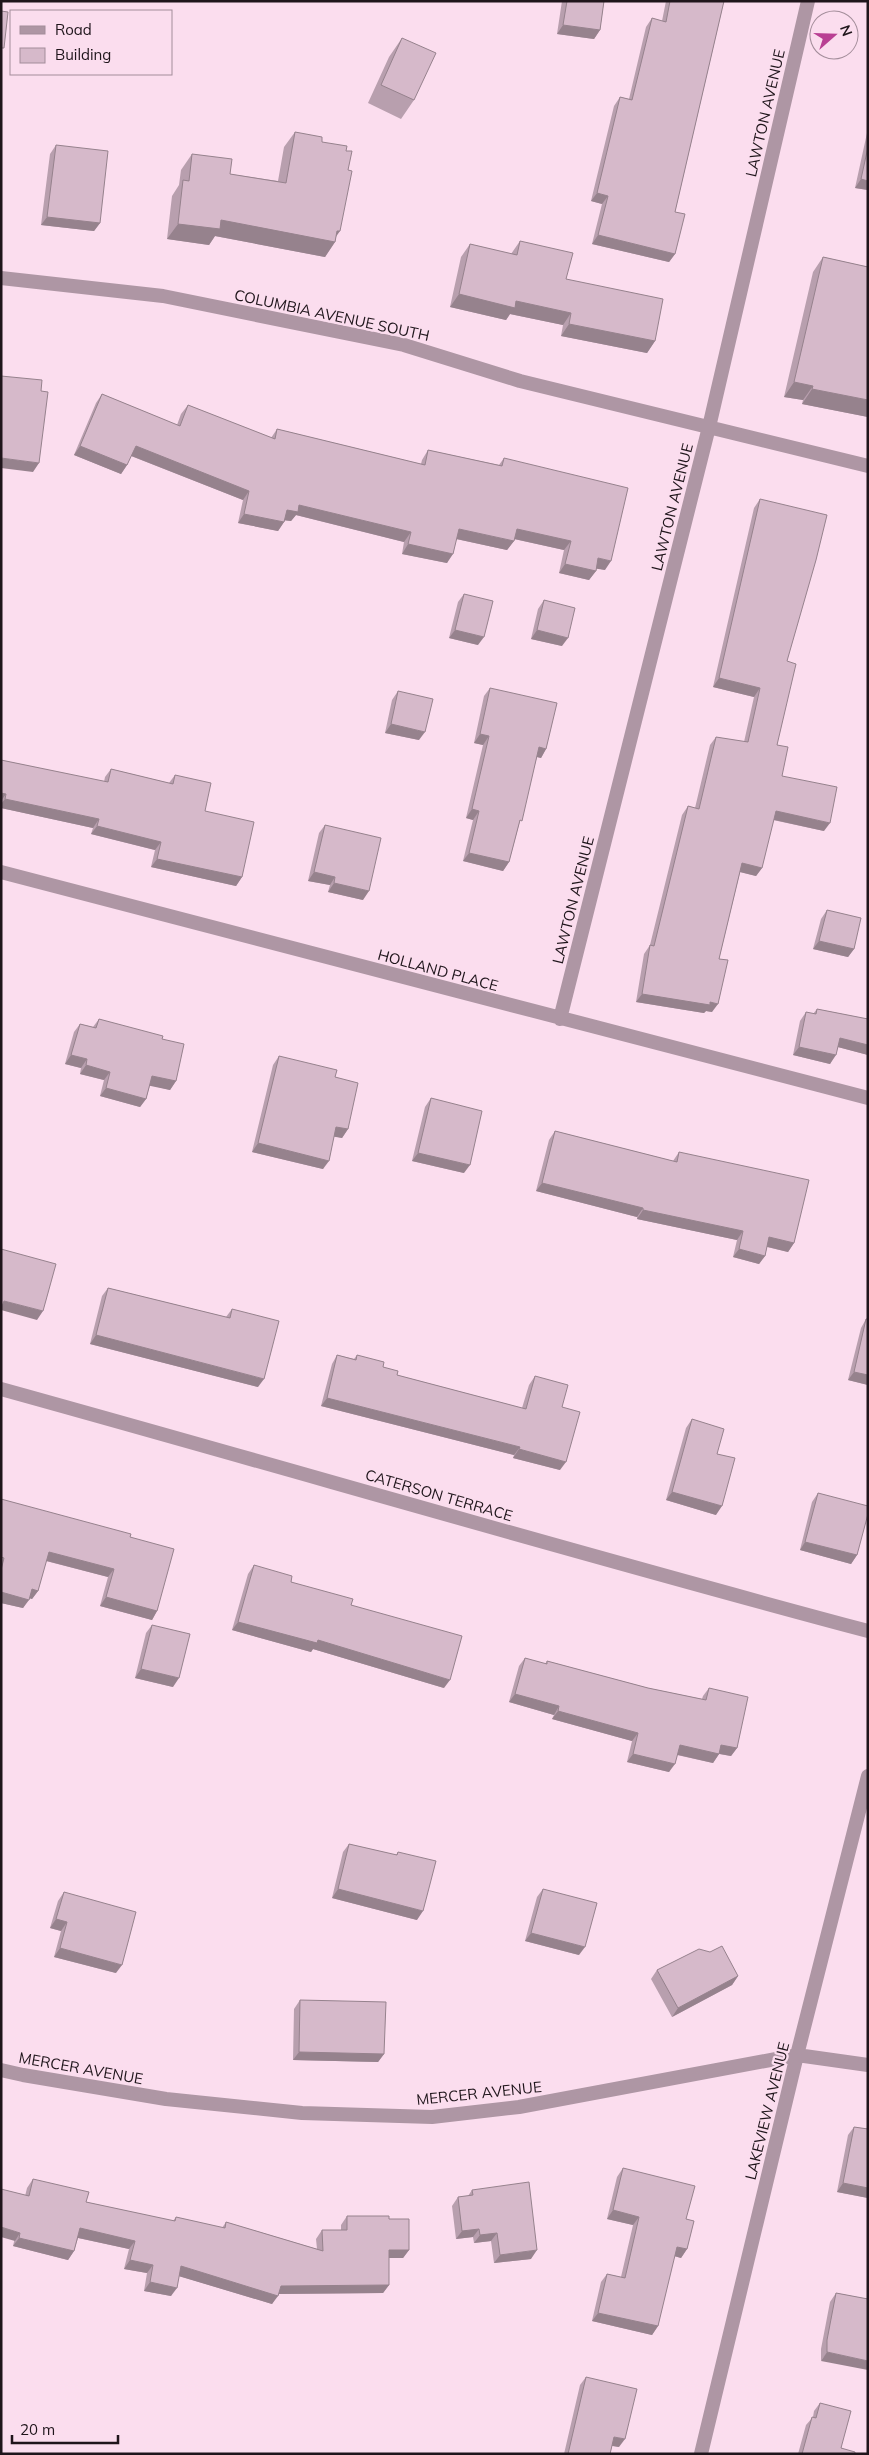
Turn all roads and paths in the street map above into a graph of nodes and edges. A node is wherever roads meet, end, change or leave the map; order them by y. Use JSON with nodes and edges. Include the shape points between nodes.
{"nodes":[{"id":1,"x":808,"y":1,"type":"edge"},
{"id":2,"x":1,"y":278,"type":"edge"},
{"id":3,"x":709,"y":427,"type":"junction"},
{"id":4,"x":868,"y":466,"type":"edge"},
{"id":5,"x":1,"y":872,"type":"edge"},
{"id":6,"x":560,"y":1019,"type":"junction"},
{"id":7,"x":868,"y":1098,"type":"edge"},
{"id":8,"x":1,"y":1389,"type":"edge"},
{"id":9,"x":868,"y":1631,"type":"edge"},
{"id":10,"x":868,"y":1776,"type":"edge"},
{"id":11,"x":796,"y":2054,"type":"junction"},
{"id":12,"x":868,"y":2064,"type":"edge"},
{"id":13,"x":1,"y":2070,"type":"edge"},
{"id":14,"x":701,"y":2454,"type":"edge"}],
"edges":[{"from":1,"to":3,"type":"street","name":"LAWTON AVENUE"},
{"from":2,"to":3,"type":"street","name":"COLUMBIA AVENUE SOUTH","via":[[163,296],[404,345],[520,381]]},
{"from":3,"to":4,"type":"street","name":"COLUMBIA AVENUE SOUTH"},
{"from":3,"to":6,"type":"street","name":"LAWTON AVENUE"},
{"from":5,"to":6,"type":"street","name":"HOLLAND PLACE"},
{"from":6,"to":7,"type":"street","name":"HOLLAND PLACE"},
{"from":8,"to":9,"type":"street","name":"CATERSON TERRACE","via":[[380,1494],[617,1564]]},
{"from":10,"to":11,"type":"street","name":"LAKEVIEW AVENUE"},
{"from":11,"to":12,"type":"street","name":"MERCER AVENUE"},
{"from":11,"to":13,"type":"street","name":"MERCER AVENUE","via":[[519,2107],[432,2117],[302,2113],[175,2100]]},
{"from":11,"to":14,"type":"street","name":"LAKEVIEW AVENUE"}]}
